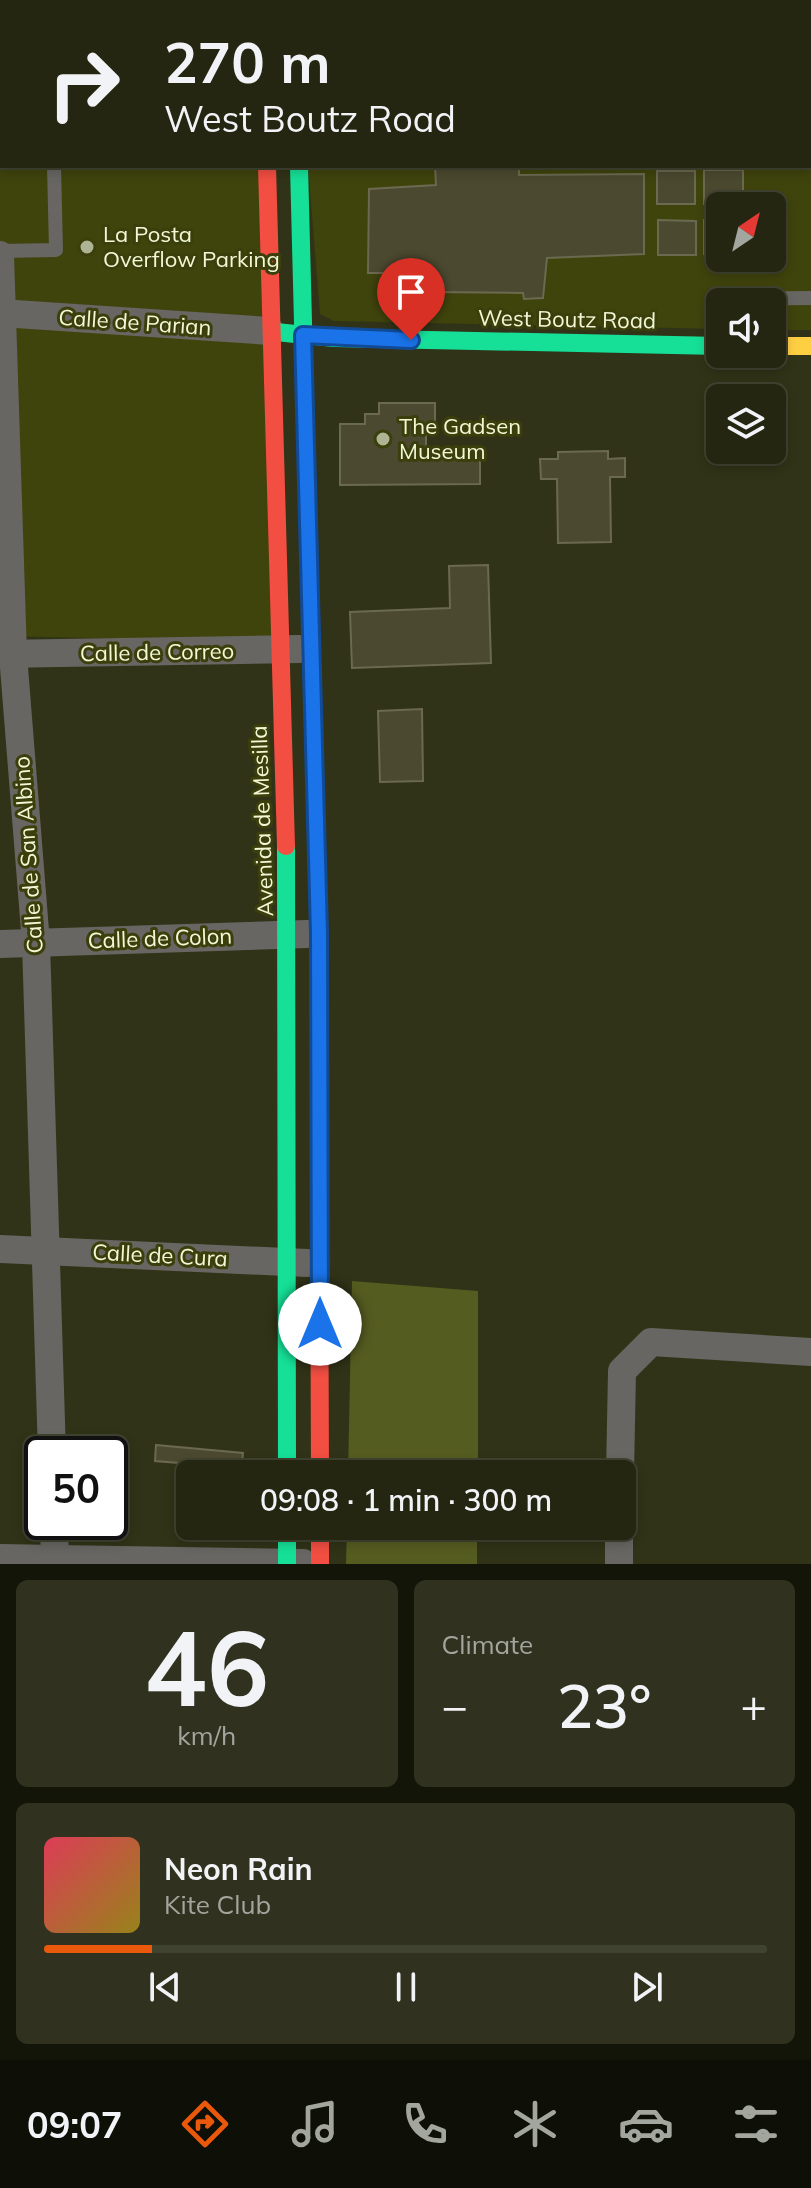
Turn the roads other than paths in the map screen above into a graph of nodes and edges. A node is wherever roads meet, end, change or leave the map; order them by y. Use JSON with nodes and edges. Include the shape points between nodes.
{"nodes":[{"id":1,"x":54,"y":168,"type":"edge"},
{"id":2,"x":267,"y":168,"type":"edge"},
{"id":3,"x":299,"y":168,"type":"edge"},
{"id":4,"x":0,"y":253,"type":"edge"},
{"id":5,"x":811,"y":298,"type":"edge"},
{"id":6,"x":786,"y":299,"type":"edge"},
{"id":7,"x":2,"y":313,"type":"edge"},
{"id":8,"x":270,"y":331,"type":"junction"},
{"id":9,"x":303,"y":335,"type":"junction"},
{"id":10,"x":706,"y":346,"type":"edge"},
{"id":11,"x":786,"y":346,"type":"edge"},
{"id":12,"x":811,"y":346,"type":"edge"},
{"id":13,"x":314,"y":649,"type":"junction"},
{"id":14,"x":281,"y":650,"type":"junction"},
{"id":15,"x":6,"y":654,"type":"edge"},
{"id":16,"x":319,"y":933,"type":"junction"},
{"id":17,"x":289,"y":934,"type":"junction"},
{"id":18,"x":36,"y":943,"type":"junction"},
{"id":19,"x":0,"y":944,"type":"edge"},
{"id":20,"x":0,"y":1249,"type":"edge"},
{"id":21,"x":45,"y":1250,"type":"junction"},
{"id":22,"x":288,"y":1262,"type":"junction"},
{"id":23,"x":320,"y":1264,"type":"junction"},
{"id":24,"x":811,"y":1352,"type":"edge"},
{"id":25,"x":51,"y":1436,"type":"edge"},
{"id":26,"x":287,"y":1460,"type":"edge"},
{"id":27,"x":320,"y":1460,"type":"edge"},
{"id":28,"x":620,"y":1460,"type":"edge"},
{"id":29,"x":54,"y":1540,"type":"edge"},
{"id":30,"x":287,"y":1540,"type":"edge"},
{"id":31,"x":320,"y":1540,"type":"edge"},
{"id":32,"x":619,"y":1540,"type":"edge"},
{"id":33,"x":0,"y":1558,"type":"edge"},
{"id":34,"x":55,"y":1561,"type":"edge"},
{"id":35,"x":287,"y":1563,"type":"edge"},
{"id":36,"x":320,"y":1564,"type":"edge"},
{"id":37,"x":619,"y":1564,"type":"edge"}],
"edges":[{"from":1,"to":4,"type":"lane","via":[[56,250]]},
{"from":2,"to":8,"type":"main road","name":"Avenida de Mesilla"},
{"from":3,"to":9,"type":"main road"},
{"from":4,"to":7,"type":"street","name":"Calle de San Albino"},
{"from":5,"to":6,"type":"lane"},
{"from":7,"to":8,"type":"street","name":"Calle de Parian"},
{"from":7,"to":15,"type":"street","name":"Calle de San Albino"},
{"from":8,"to":9,"type":"main road","name":"West Boutz Road"},
{"from":8,"to":14,"type":"main road","name":"Avenida de Mesilla"},
{"from":9,"to":10,"type":"main road","name":"West Boutz Road"},
{"from":9,"to":13,"type":"main road"},
{"from":11,"to":12,"type":"main road"},
{"from":13,"to":14,"type":"street","name":"Calle de Correo"},
{"from":13,"to":16,"type":"main road"},
{"from":14,"to":15,"type":"street","name":"Calle de Correo"},
{"from":14,"to":17,"type":"main road","name":"Avenida de Mesilla"},
{"from":15,"to":18,"type":"street","name":"Calle de San Albino"},
{"from":16,"to":17,"type":"street","name":"Calle de Colon"},
{"from":16,"to":23,"type":"main road"},
{"from":17,"to":18,"type":"street","name":"Calle de Colon"},
{"from":17,"to":22,"type":"main road","name":"Avenida de Mesilla"},
{"from":18,"to":19,"type":"street","name":"Calle de Colon"},
{"from":18,"to":21,"type":"street","name":"Calle de San Albino"},
{"from":20,"to":21,"type":"street","name":"Calle de Cura"},
{"from":21,"to":22,"type":"street","name":"Calle de Cura"},
{"from":21,"to":25,"type":"street","name":"Calle de San Albino"},
{"from":22,"to":23,"type":"street","name":"Calle de Cura"},
{"from":22,"to":26,"type":"main road","name":"Avenida de Mesilla"},
{"from":23,"to":27,"type":"main road"},
{"from":24,"to":28,"type":"street","via":[[651,1342],[622,1371]]},
{"from":29,"to":34,"type":"street"},
{"from":30,"to":35,"type":"main road"},
{"from":31,"to":36,"type":"main road"},
{"from":32,"to":37,"type":"street"},
{"from":33,"to":34,"type":"street"},
{"from":34,"to":35,"type":"street"},
{"from":35,"to":36,"type":"street"}]}
